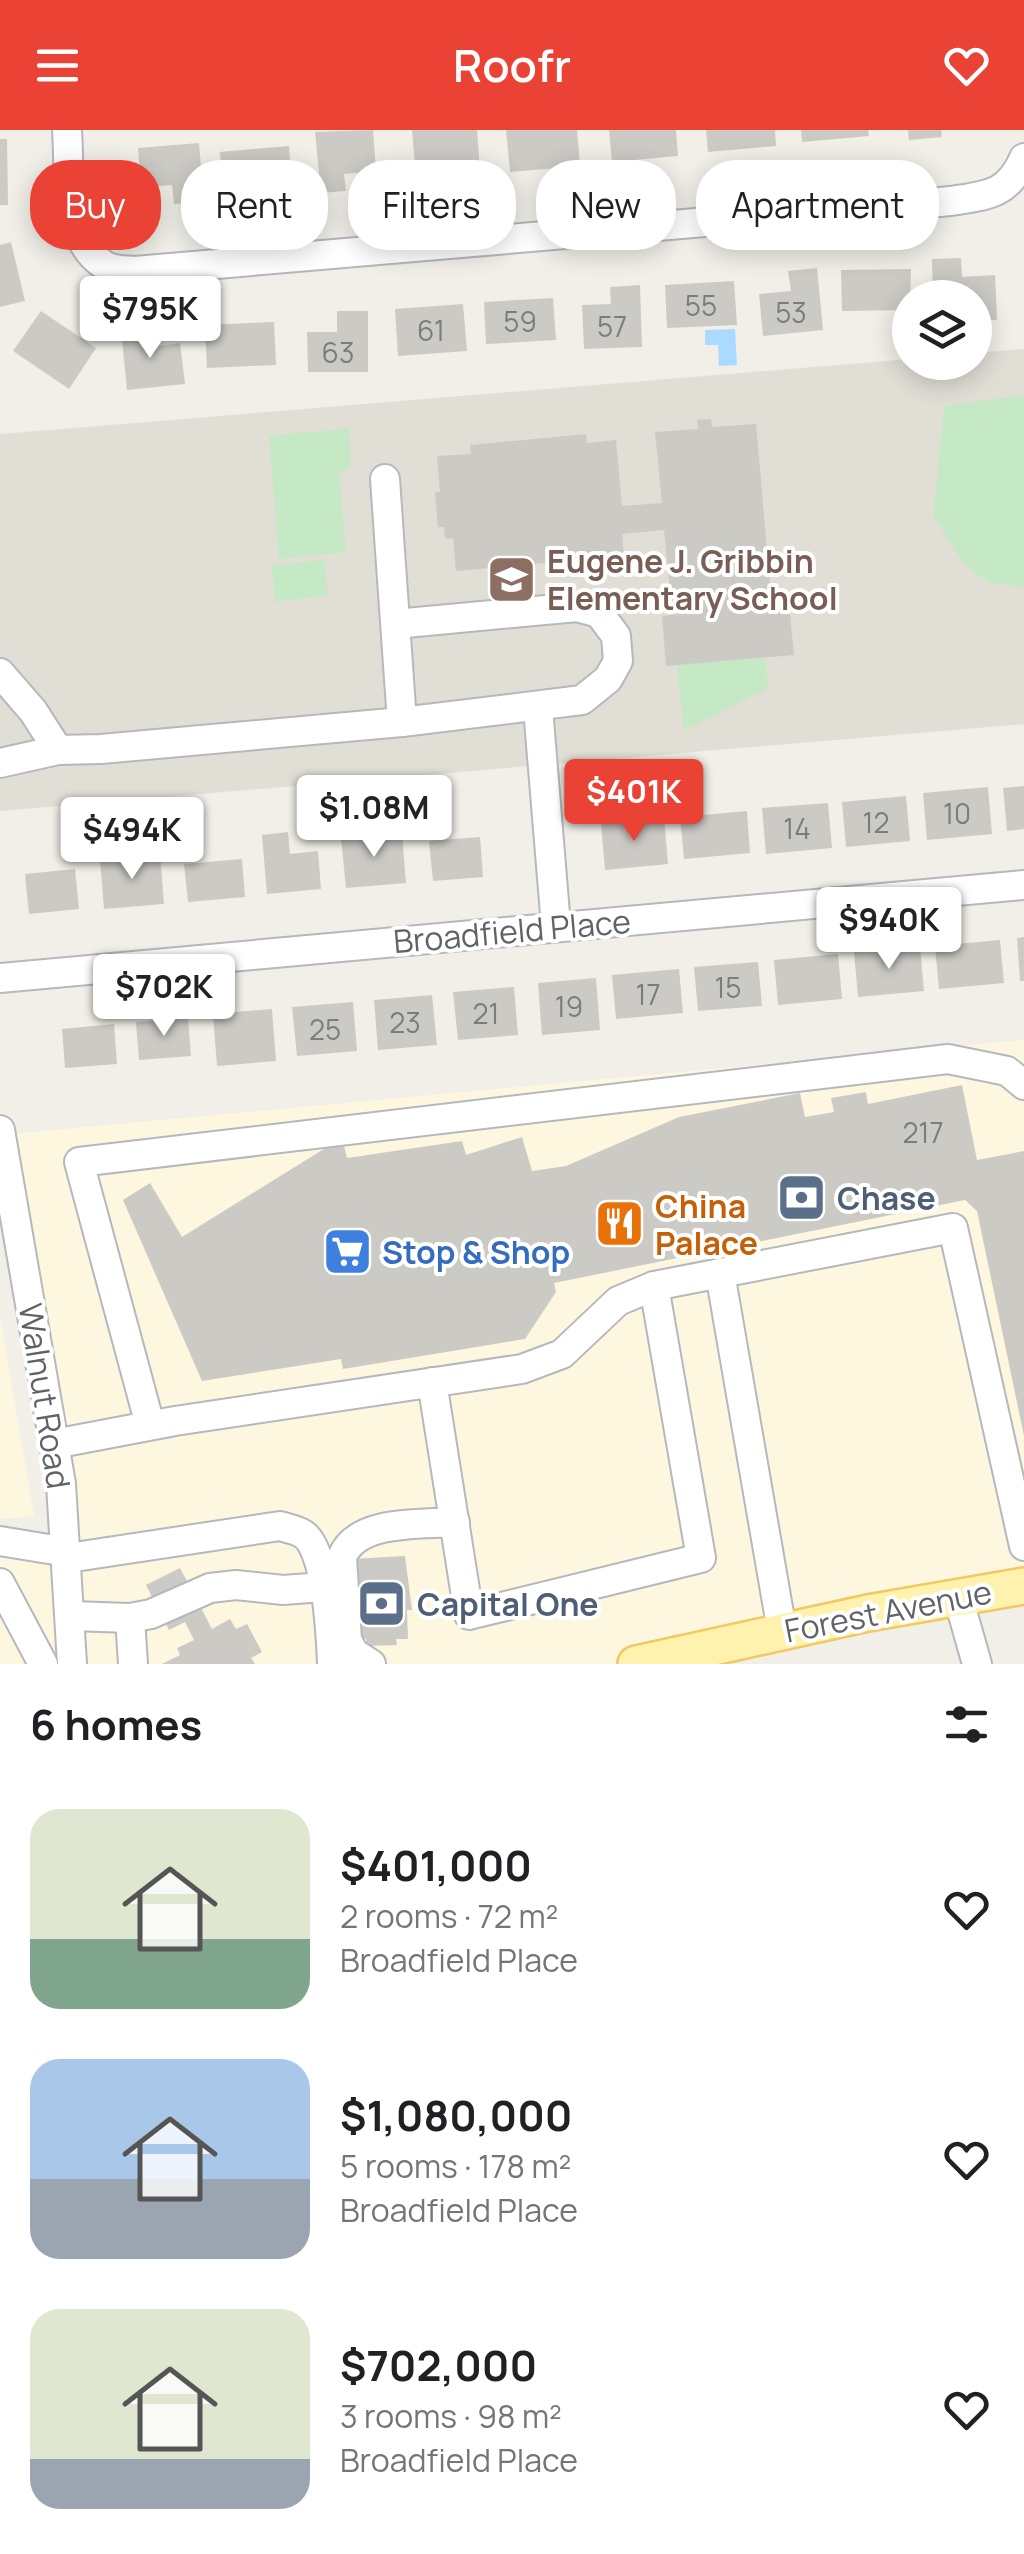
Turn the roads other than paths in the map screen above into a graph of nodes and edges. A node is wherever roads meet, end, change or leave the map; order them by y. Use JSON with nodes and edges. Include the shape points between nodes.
{"nodes":[{"id":1,"x":67,"y":130,"type":"edge"},
{"id":2,"x":1024,"y":158,"type":"edge"},
{"id":3,"x":385,"y":480,"type":"dead end"},
{"id":4,"x":395,"y":624,"type":"junction"},
{"id":5,"x":0,"y":673,"type":"edge"},
{"id":6,"x":538,"y":708,"type":"junction"},
{"id":7,"x":402,"y":722,"type":"junction"},
{"id":8,"x":58,"y":750,"type":"junction"},
{"id":9,"x":0,"y":763,"type":"edge"},
{"id":10,"x":1024,"y":885,"type":"edge"},
{"id":11,"x":556,"y":926,"type":"junction"},
{"id":12,"x":0,"y":978,"type":"edge"},
{"id":13,"x":1024,"y":1085,"type":"edge"},
{"id":14,"x":0,"y":1130,"type":"edge"},
{"id":15,"x":720,"y":1273,"type":"junction"},
{"id":16,"x":654,"y":1286,"type":"junction"},
{"id":17,"x":432,"y":1382,"type":"junction"},
{"id":18,"x":150,"y":1425,"type":"junction"},
{"id":19,"x":54,"y":1444,"type":"junction"},
{"id":20,"x":455,"y":1522,"type":"junction"},
{"id":21,"x":0,"y":1541,"type":"edge"},
{"id":22,"x":1024,"y":1546,"type":"edge"},
{"id":23,"x":68,"y":1555,"type":"junction"},
{"id":24,"x":0,"y":1583,"type":"edge"},
{"id":25,"x":323,"y":1586,"type":"junction"},
{"id":26,"x":1024,"y":1586,"type":"edge"},
{"id":27,"x":958,"y":1597,"type":"junction"},
{"id":28,"x":71,"y":1616,"type":"junction"},
{"id":29,"x":130,"y":1618,"type":"junction"},
{"id":30,"x":782,"y":1632,"type":"junction"},
{"id":31,"x":740,"y":1652,"type":"edge"},
{"id":32,"x":43,"y":1664,"type":"edge"},
{"id":33,"x":72,"y":1664,"type":"edge"},
{"id":34,"x":134,"y":1664,"type":"edge"},
{"id":35,"x":332,"y":1664,"type":"edge"},
{"id":36,"x":371,"y":1664,"type":"edge"},
{"id":37,"x":637,"y":1664,"type":"edge"},
{"id":38,"x":978,"y":1664,"type":"edge"}],
"edges":[{"from":1,"to":2,"type":"street","via":[[74,218],[86,248],[102,264],[135,271],[951,201],[1010,184]]},
{"from":3,"to":4,"type":"street"},
{"from":4,"to":6,"type":"street","via":[[577,607],[598,613],[616,636],[618,661],[608,679],[582,700]]},
{"from":4,"to":7,"type":"street"},
{"from":5,"to":8,"type":"street"},
{"from":6,"to":7,"type":"street"},
{"from":6,"to":11,"type":"street"},
{"from":7,"to":8,"type":"street"},
{"from":8,"to":9,"type":"street"},
{"from":10,"to":11,"type":"street","name":"Broadfield Place"},
{"from":11,"to":12,"type":"street","name":"Broadfield Place"},
{"from":13,"to":18,"type":"street","via":[[1006,1071],[948,1060],[79,1162]]},
{"from":14,"to":19,"type":"street","name":"Walnut Road"},
{"from":15,"to":16,"type":"street"},
{"from":15,"to":22,"type":"street","via":[[952,1228]]},
{"from":15,"to":30,"type":"street"},
{"from":16,"to":17,"type":"street","via":[[618,1302],[562,1354],[522,1368]]},
{"from":16,"to":20,"type":"street","via":[[701,1558],[468,1615]]},
{"from":17,"to":18,"type":"street"},
{"from":17,"to":20,"type":"street"},
{"from":18,"to":19,"type":"street"},
{"from":19,"to":23,"type":"street","name":"Walnut Road"},
{"from":20,"to":36,"type":"street","via":[[379,1530],[346,1546],[347,1640]]},
{"from":21,"to":23,"type":"street"},
{"from":23,"to":25,"type":"street","via":[[280,1526],[304,1534],[315,1548]]},
{"from":23,"to":28,"type":"street","name":"Walnut Road"},
{"from":24,"to":32,"type":"street"},
{"from":25,"to":29,"type":"street","via":[[210,1588]]},
{"from":25,"to":35,"type":"street"},
{"from":26,"to":27,"type":"main road","name":"Forest Avenue"},
{"from":27,"to":30,"type":"main road","name":"Forest Avenue"},
{"from":27,"to":38,"type":"street"},
{"from":28,"to":29,"type":"street"},
{"from":28,"to":33,"type":"street","name":"Walnut Road"},
{"from":29,"to":34,"type":"street"},
{"from":30,"to":31,"type":"main road","name":"Forest Avenue"},
{"from":31,"to":37,"type":"main road","name":"Forest Avenue"}]}
